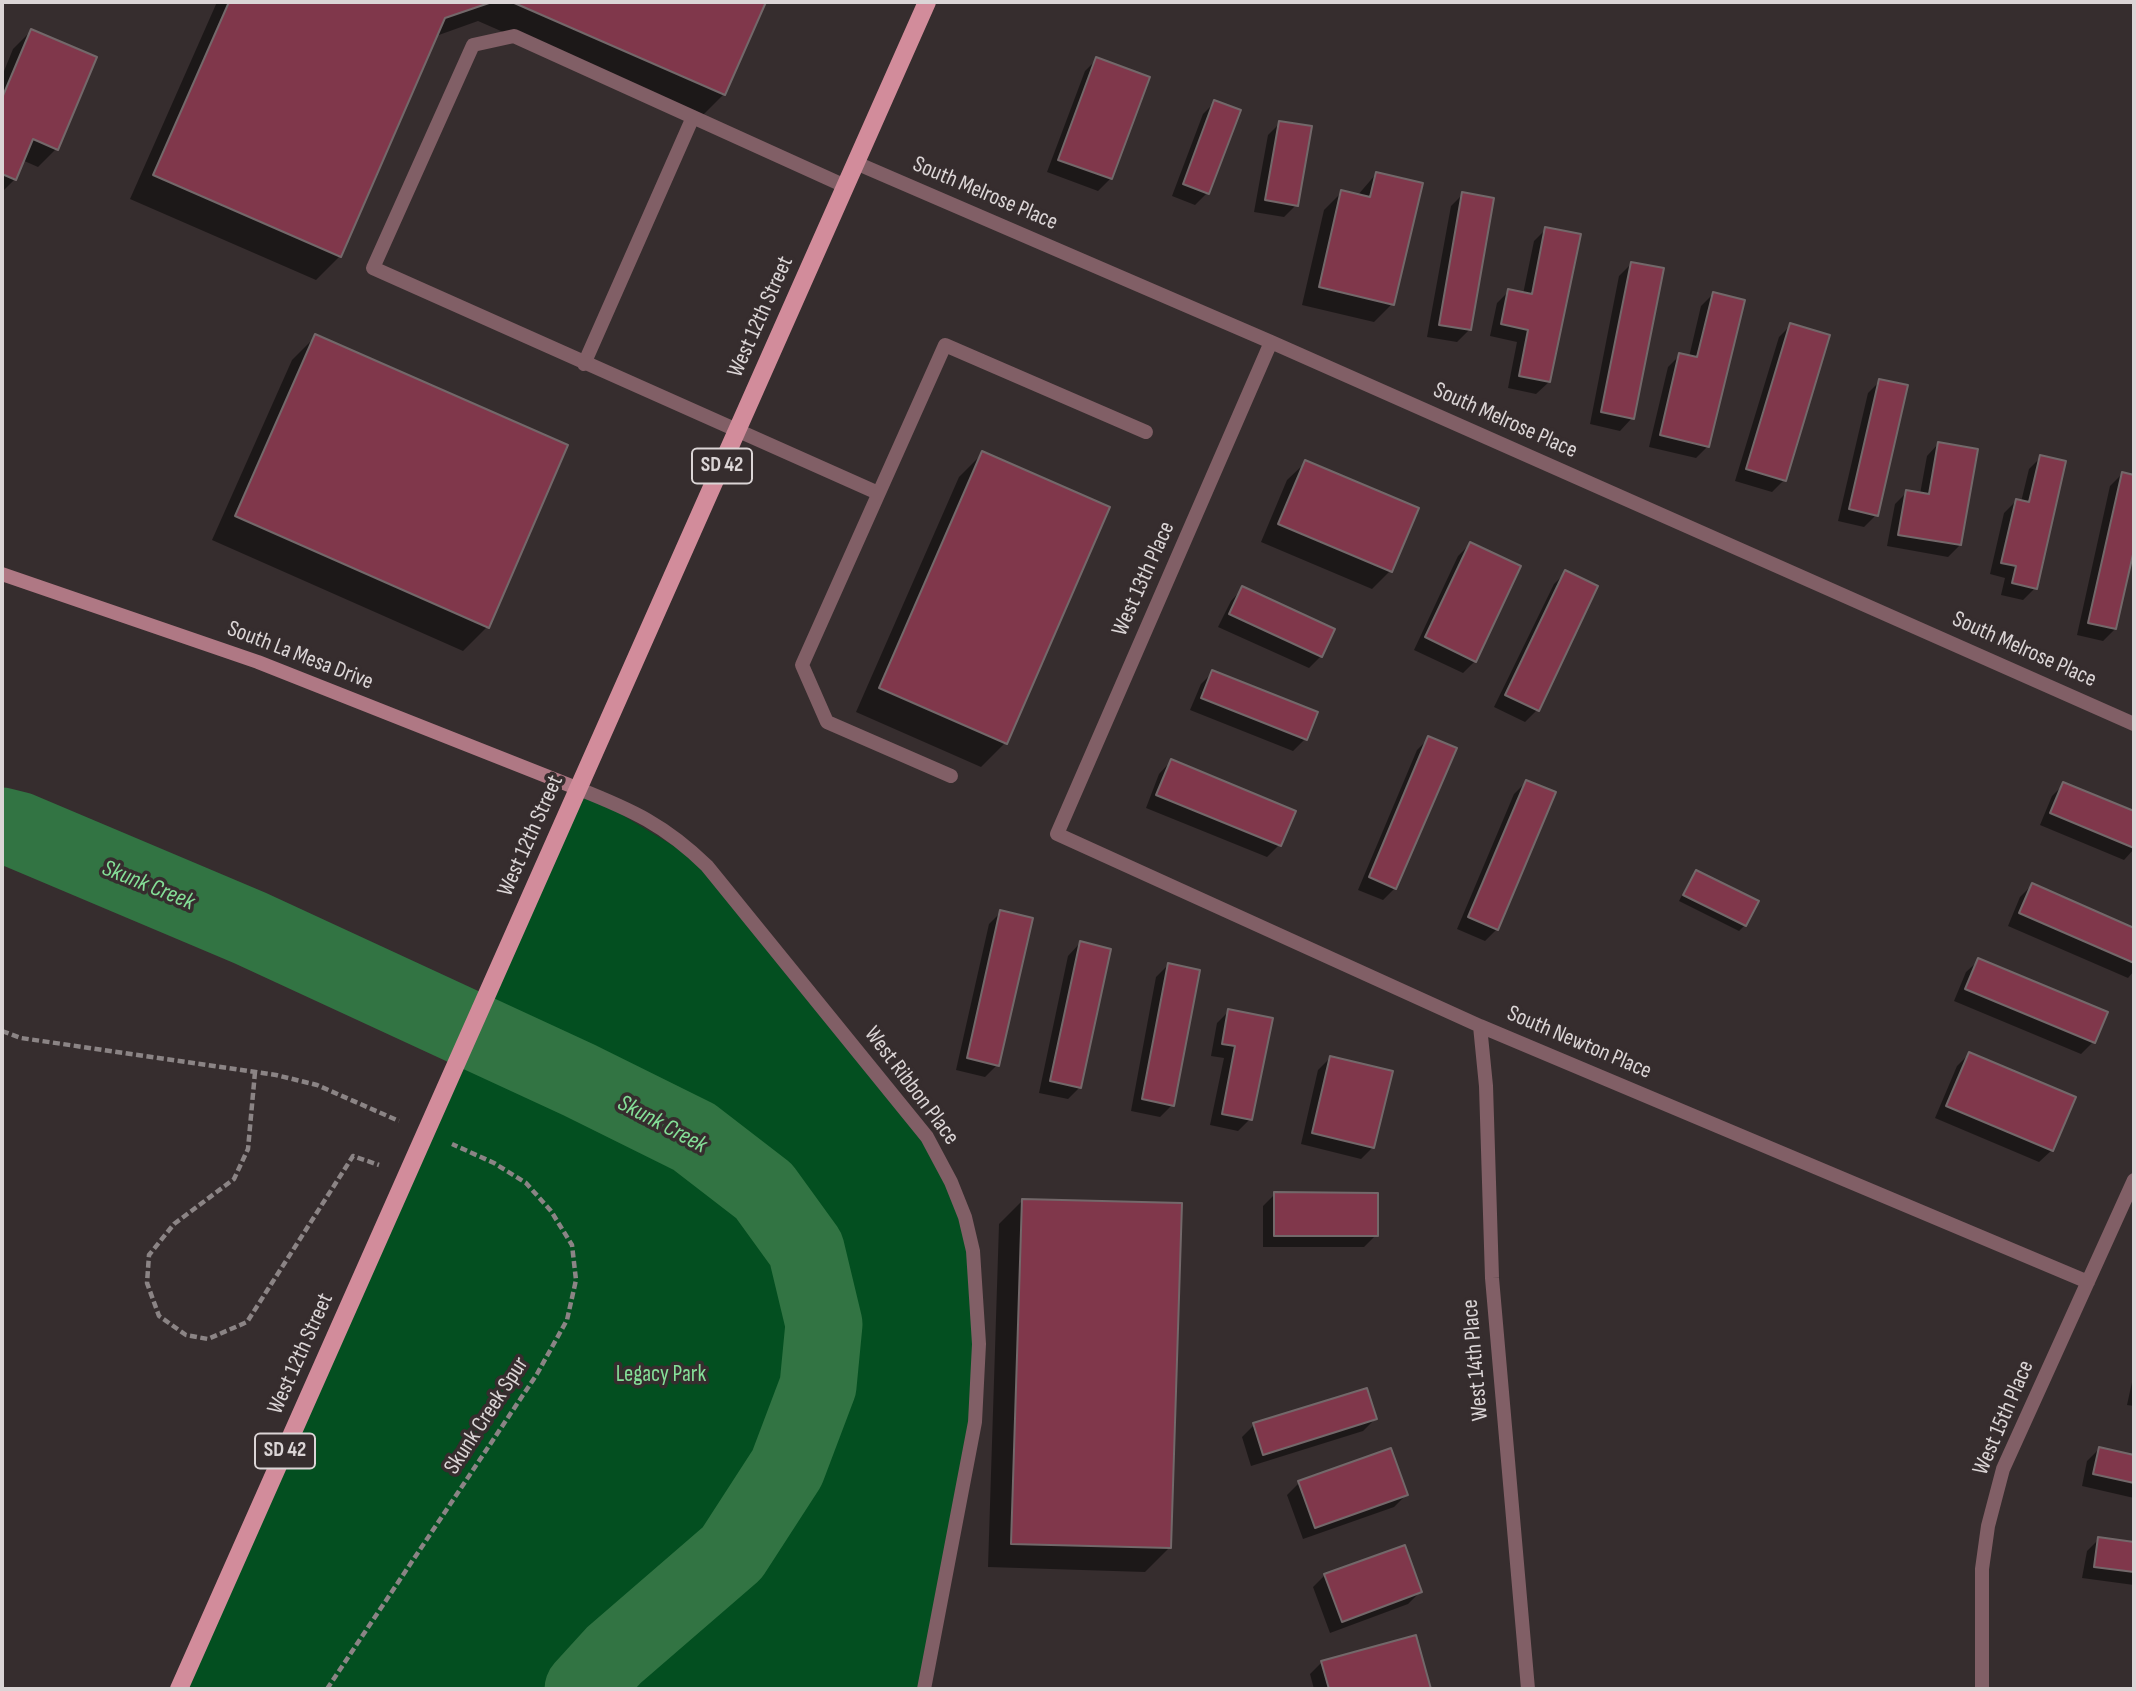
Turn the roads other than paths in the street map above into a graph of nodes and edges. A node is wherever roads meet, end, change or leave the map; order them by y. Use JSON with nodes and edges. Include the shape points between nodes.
{"nodes":[{"id":1,"x":927,"y":2,"type":"edge"},
{"id":2,"x":693,"y":117,"type":"junction"},
{"id":3,"x":856,"y":163,"type":"junction"},
{"id":4,"x":845,"y":186,"type":"junction"},
{"id":5,"x":1272,"y":342,"type":"junction"},
{"id":6,"x":584,"y":364,"type":"junction"},
{"id":7,"x":738,"y":429,"type":"junction"},
{"id":8,"x":1146,"y":432,"type":"dead end"},
{"id":9,"x":878,"y":493,"type":"junction"},
{"id":10,"x":2,"y":574,"type":"edge"},
{"id":11,"x":2134,"y":724,"type":"edge"},
{"id":12,"x":951,"y":776,"type":"dead end"},
{"id":13,"x":579,"y":789,"type":"junction"},
{"id":14,"x":1057,"y":834,"type":"joint"},
{"id":15,"x":1480,"y":1026,"type":"junction"},
{"id":16,"x":2134,"y":1180,"type":"edge"},
{"id":17,"x":2088,"y":1282,"type":"junction"},
{"id":18,"x":180,"y":1689,"type":"edge"},
{"id":19,"x":924,"y":1689,"type":"edge"},
{"id":20,"x":1528,"y":1689,"type":"edge"},
{"id":21,"x":1982,"y":1689,"type":"edge"}],
"edges":[{"from":1,"to":3,"type":"main road","name":"West 12th Street","number":"SD 42"},
{"from":2,"to":4,"type":"street"},
{"from":2,"to":6,"type":"street"},
{"from":2,"to":6,"type":"street","via":[[514,36],[473,46],[373,268]]},
{"from":3,"to":4,"type":"main road","name":"West 12th Street","number":"SD 42"},
{"from":3,"to":5,"type":"street","name":"South Melrose Place"},
{"from":4,"to":7,"type":"main road","name":"West 12th Street","number":"SD 42"},
{"from":5,"to":11,"type":"street","name":"South Melrose Place"},
{"from":5,"to":14,"type":"street","name":"West 13th Place"},
{"from":6,"to":7,"type":"street"},
{"from":7,"to":9,"type":"street"},
{"from":7,"to":13,"type":"main road","name":"West 12th Street","number":"SD 42"},
{"from":8,"to":9,"type":"street","via":[[945,345]]},
{"from":9,"to":12,"type":"street","via":[[802,665],[827,722]]},
{"from":10,"to":13,"type":"street","name":"South La Mesa Drive","via":[[258,662]]},
{"from":13,"to":18,"type":"main road","name":"West 12th Street","number":"SD 42"},
{"from":13,"to":19,"type":"street","name":"West Ribbon Place","via":[[656,824],[707,866],[927,1138],[951,1182],[973,1251],[978,1331],[975,1422]]},
{"from":14,"to":15,"type":"street","name":"South Newton Place"},
{"from":15,"to":17,"type":"street","name":"South Newton Place"},
{"from":15,"to":20,"type":"street","name":"West 14th Place","via":[[1492,1278]]},
{"from":16,"to":17,"type":"street","name":"West 15th Place"},
{"from":17,"to":21,"type":"street","name":"West 15th Place","via":[[2003,1469],[1988,1525],[1982,1569]]}]}
